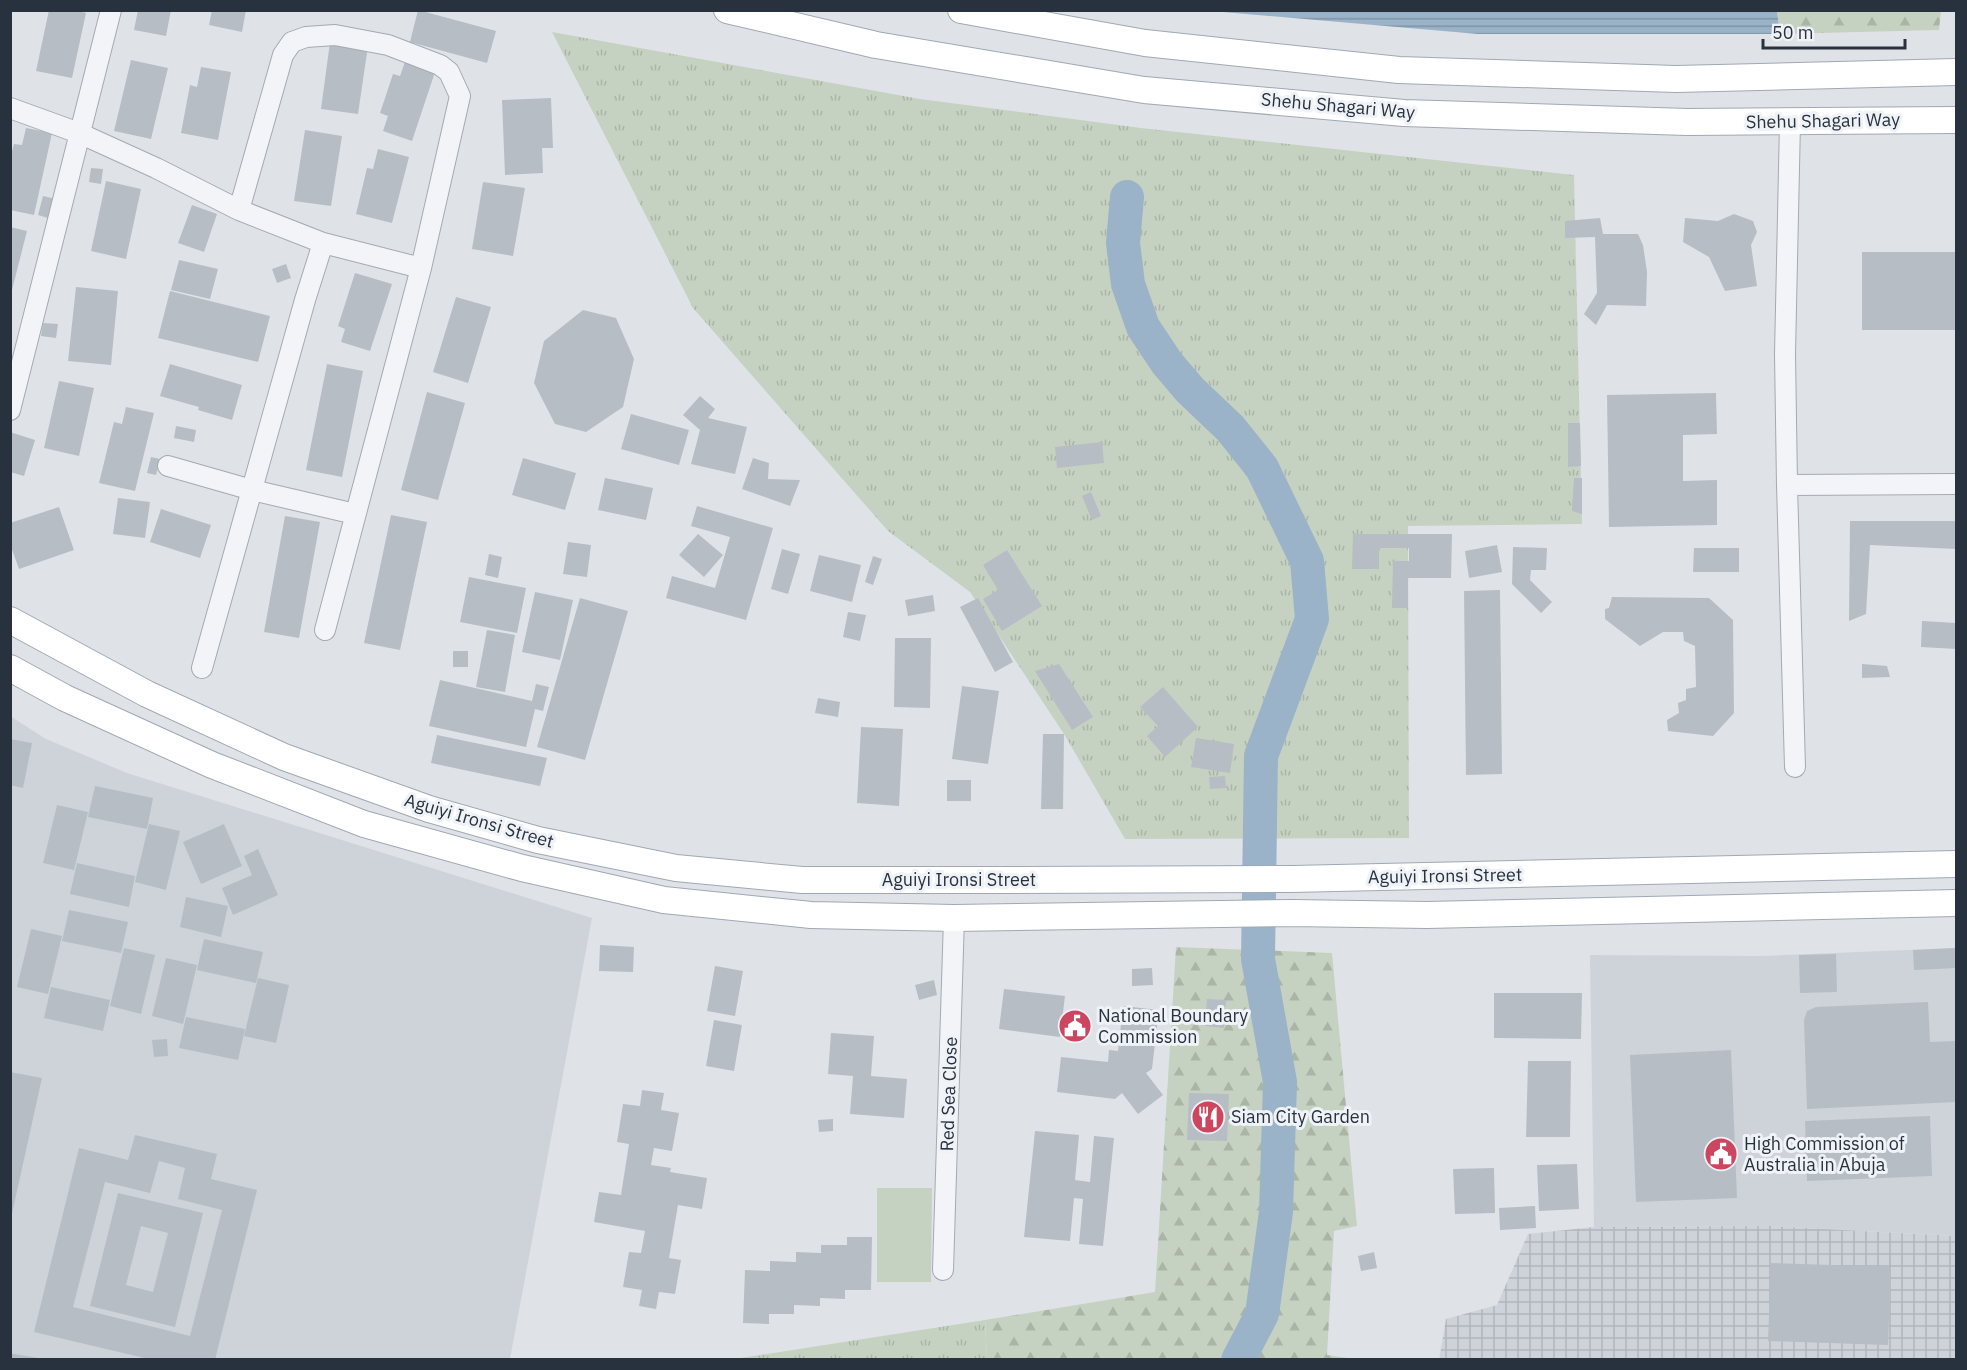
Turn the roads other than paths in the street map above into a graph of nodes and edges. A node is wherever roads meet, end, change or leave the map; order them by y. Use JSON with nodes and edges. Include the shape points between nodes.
{"nodes":[{"id":1,"x":111,"y":10,"type":"edge"},
{"id":2,"x":727,"y":10,"type":"edge"},
{"id":3,"x":961,"y":10,"type":"edge"},
{"id":4,"x":1956,"y":72,"type":"edge"},
{"id":5,"x":10,"y":108,"type":"edge"},
{"id":6,"x":1956,"y":120,"type":"edge"},
{"id":7,"x":1790,"y":122,"type":"junction"},
{"id":8,"x":79,"y":133,"type":"junction"},
{"id":9,"x":239,"y":210,"type":"junction"},
{"id":10,"x":323,"y":243,"type":"junction"},
{"id":11,"x":421,"y":268,"type":"junction"},
{"id":12,"x":10,"y":410,"type":"edge"},
{"id":13,"x":168,"y":466,"type":"dead end"},
{"id":14,"x":1956,"y":484,"type":"edge"},
{"id":15,"x":1786,"y":485,"type":"junction"},
{"id":16,"x":252,"y":490,"type":"junction"},
{"id":17,"x":355,"y":514,"type":"junction"},
{"id":18,"x":10,"y":620,"type":"edge"},
{"id":19,"x":325,"y":630,"type":"dead end"},
{"id":20,"x":10,"y":668,"type":"edge"},
{"id":21,"x":202,"y":668,"type":"dead end"},
{"id":22,"x":1795,"y":767,"type":"dead end"},
{"id":23,"x":1956,"y":864,"type":"edge"},
{"id":24,"x":1956,"y":903,"type":"edge"},
{"id":25,"x":954,"y":918,"type":"junction"},
{"id":26,"x":943,"y":1270,"type":"dead end"}],
"edges":[{"from":1,"to":8,"type":"street"},
{"from":2,"to":7,"type":"main road","name":"Shehu Shagari Way","via":[[876,45],[1144,90],[1404,113]]},
{"from":3,"to":4,"type":"main road","via":[[1145,43],[1399,70],[1676,79]]},
{"from":5,"to":8,"type":"street"},
{"from":6,"to":7,"type":"main road","name":"Shehu Shagari Way"},
{"from":7,"to":15,"type":"street"},
{"from":8,"to":9,"type":"street"},
{"from":8,"to":12,"type":"street"},
{"from":9,"to":10,"type":"street"},
{"from":9,"to":11,"type":"street","via":[[283,55],[292,42],[335,35],[388,45],[441,65],[449,72],[460,96]]},
{"from":10,"to":11,"type":"street"},
{"from":10,"to":16,"type":"street"},
{"from":11,"to":17,"type":"street"},
{"from":13,"to":16,"type":"street"},
{"from":14,"to":15,"type":"street"},
{"from":15,"to":22,"type":"street"},
{"from":16,"to":17,"type":"street"},
{"from":16,"to":21,"type":"street"},
{"from":17,"to":19,"type":"street"},
{"from":18,"to":23,"type":"main road","name":"Aguiyi Ironsi Street","via":[[147,694],[284,757],[429,809],[538,840],[676,868],[802,880],[1292,879]]},
{"from":20,"to":25,"type":"main road","name":"Aguiyi Ironsi Street","via":[[65,698],[212,765],[364,824],[522,868],[664,900],[811,915]]},
{"from":24,"to":25,"type":"main road","name":"Aguiyi Ironsi Street","via":[[1426,915]]},
{"from":25,"to":26,"type":"street","name":"Red Sea Close"}]}
